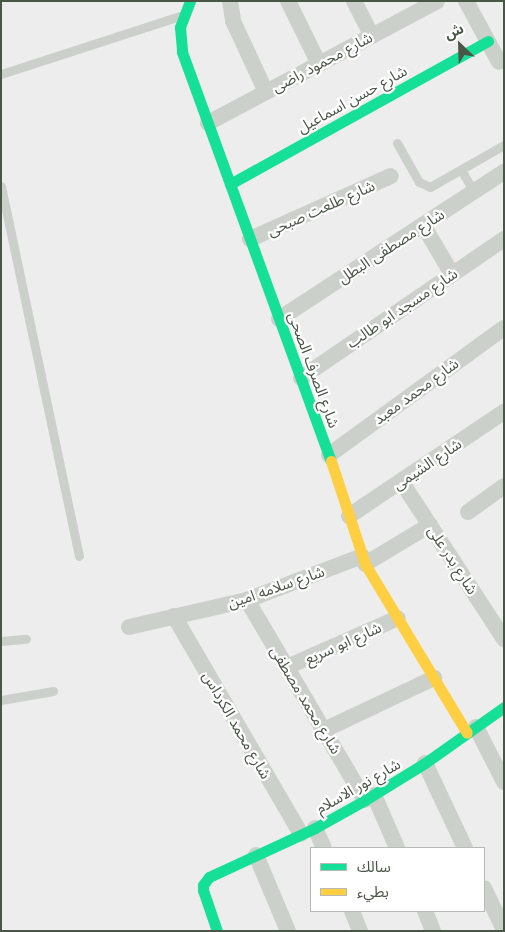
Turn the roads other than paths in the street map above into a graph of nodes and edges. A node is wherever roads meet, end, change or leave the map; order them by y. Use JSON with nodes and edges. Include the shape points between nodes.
{"nodes":[{"id":1,"x":190,"y":1,"type":"edge"},
{"id":2,"x":230,"y":1,"type":"edge"},
{"id":3,"x":288,"y":1,"type":"edge"},
{"id":4,"x":354,"y":1,"type":"edge"},
{"id":5,"x":466,"y":1,"type":"edge"},
{"id":6,"x":429,"y":3,"type":"edge"},
{"id":7,"x":183,"y":15,"type":"junction"},
{"id":8,"x":372,"y":36,"type":"junction"},
{"id":9,"x":488,"y":41,"type":"junction"},
{"id":10,"x":499,"y":62,"type":"dead end"},
{"id":11,"x":319,"y":64,"type":"junction"},
{"id":12,"x":1,"y":74,"type":"edge"},
{"id":13,"x":266,"y":92,"type":"junction"},
{"id":14,"x":208,"y":123,"type":"junction"},
{"id":15,"x":397,"y":143,"type":"dead end"},
{"id":16,"x":504,"y":145,"type":"edge"},
{"id":17,"x":462,"y":170,"type":"junction"},
{"id":18,"x":504,"y":172,"type":"edge"},
{"id":19,"x":391,"y":176,"type":"dead end"},
{"id":20,"x":230,"y":184,"type":"junction"},
{"id":21,"x":1,"y":186,"type":"edge"},
{"id":22,"x":474,"y":192,"type":"junction"},
{"id":23,"x":423,"y":225,"type":"junction"},
{"id":24,"x":250,"y":239,"type":"junction"},
{"id":25,"x":504,"y":239,"type":"edge"},
{"id":26,"x":452,"y":274,"type":"junction"},
{"id":27,"x":279,"y":319,"type":"junction"},
{"id":28,"x":504,"y":328,"type":"edge"},
{"id":29,"x":300,"y":378,"type":"junction"},
{"id":30,"x":504,"y":412,"type":"edge"},
{"id":31,"x":329,"y":455,"type":"junction"},
{"id":32,"x":401,"y":481,"type":"junction"},
{"id":33,"x":502,"y":491,"type":"edge"},
{"id":34,"x":468,"y":512,"type":"dead end"},
{"id":35,"x":349,"y":516,"type":"junction"},
{"id":36,"x":430,"y":525,"type":"junction"},
{"id":37,"x":79,"y":556,"type":"dead end"},
{"id":38,"x":364,"y":560,"type":"junction"},
{"id":39,"x":247,"y":600,"type":"junction"},
{"id":40,"x":174,"y":616,"type":"junction"},
{"id":41,"x":398,"y":618,"type":"junction"},
{"id":42,"x":129,"y":627,"type":"dead end"},
{"id":43,"x":26,"y":639,"type":"dead end"},
{"id":44,"x":504,"y":639,"type":"edge"},
{"id":45,"x":1,"y":641,"type":"edge"},
{"id":46,"x":287,"y":667,"type":"junction"},
{"id":47,"x":434,"y":678,"type":"junction"},
{"id":48,"x":53,"y":692,"type":"dead end"},
{"id":49,"x":1,"y":700,"type":"edge"},
{"id":50,"x":504,"y":707,"type":"edge"},
{"id":51,"x":324,"y":730,"type":"junction"},
{"id":52,"x":471,"y":730,"type":"junction"},
{"id":53,"x":425,"y":763,"type":"junction"},
{"id":54,"x":504,"y":782,"type":"edge"},
{"id":55,"x":370,"y":798,"type":"junction"},
{"id":56,"x":308,"y":831,"type":"junction"},
{"id":57,"x":323,"y":847,"type":"edge"},
{"id":58,"x":396,"y":847,"type":"edge"},
{"id":59,"x":465,"y":847,"type":"edge"},
{"id":60,"x":256,"y":855,"type":"junction"},
{"id":61,"x":485,"y":890,"type":"edge"},
{"id":62,"x":352,"y":912,"type":"edge"},
{"id":63,"x":424,"y":912,"type":"edge"},
{"id":64,"x":504,"y":930,"type":"edge"},
{"id":65,"x":218,"y":931,"type":"edge"},
{"id":66,"x":288,"y":931,"type":"edge"},
{"id":67,"x":360,"y":931,"type":"edge"},
{"id":68,"x":433,"y":931,"type":"edge"}],
"edges":[{"from":1,"to":7,"type":"street","name":"شارع الصرف الصحى"},
{"from":2,"to":13,"type":"street","via":[[233,21]]},
{"from":3,"to":11,"type":"street"},
{"from":4,"to":8,"type":"street"},
{"from":5,"to":9,"type":"street"},
{"from":6,"to":8,"type":"street","name":"شارع محمود راضى"},
{"from":7,"to":12,"type":"lane"},
{"from":7,"to":14,"type":"street","name":"شارع الصرف الصحى","via":[[180,27],[182,52]]},
{"from":8,"to":11,"type":"street","name":"شارع محمود راضى"},
{"from":9,"to":10,"type":"street"},
{"from":9,"to":20,"type":"street","name":"شارع حسن اسماعيل"},
{"from":11,"to":13,"type":"street","name":"شارع محمود راضى"},
{"from":13,"to":14,"type":"street","name":"شارع محمود راضى"},
{"from":14,"to":20,"type":"street","name":"شارع الصرف الصحى"},
{"from":15,"to":17,"type":"lane","via":[[422,185],[435,185]]},
{"from":16,"to":17,"type":"lane"},
{"from":17,"to":22,"type":"lane"},
{"from":18,"to":22,"type":"street","name":"شارع مصطفى البطل"},
{"from":19,"to":24,"type":"street","name":"شارع طلعت صبحى"},
{"from":20,"to":24,"type":"street","name":"شارع الصرف الصحى"},
{"from":21,"to":37,"type":"lane"},
{"from":22,"to":23,"type":"street","name":"شارع مصطفى البطل"},
{"from":23,"to":26,"type":"street"},
{"from":23,"to":27,"type":"street","name":"شارع مصطفى البطل"},
{"from":24,"to":27,"type":"street","name":"شارع الصرف الصحى"},
{"from":25,"to":26,"type":"street","name":"شارع مسجد ابو طالب"},
{"from":26,"to":29,"type":"street","name":"شارع مسجد ابو طالب"},
{"from":27,"to":29,"type":"street","name":"شارع الصرف الصحى"},
{"from":28,"to":31,"type":"street","name":"شارع محمد معبد"},
{"from":29,"to":31,"type":"street","name":"شارع الصرف الصحى"},
{"from":30,"to":32,"type":"street","name":"شارع الشيمى"},
{"from":31,"to":35,"type":"street","name":"شارع الصرف الصحى"},
{"from":32,"to":35,"type":"street","name":"شارع الشيمى"},
{"from":32,"to":36,"type":"street","name":"شارع بدر على"},
{"from":33,"to":34,"type":"street"},
{"from":35,"to":38,"type":"street","name":"شارع الصرف الصحى"},
{"from":36,"to":38,"type":"street","name":"شارع سلامه امين"},
{"from":36,"to":44,"type":"street","name":"شارع بدر على"},
{"from":38,"to":39,"type":"street","name":"شارع سلامه امين"},
{"from":38,"to":41,"type":"street","name":"شارع الصرف الصحى"},
{"from":39,"to":40,"type":"street","name":"شارع سلامه امين"},
{"from":39,"to":46,"type":"street","name":"شارع محمد مصطفى"},
{"from":40,"to":42,"type":"street","name":"شارع سلامه امين"},
{"from":40,"to":56,"type":"street","name":"شارع محمد الكرداس"},
{"from":41,"to":46,"type":"street","name":"شارع ابو سريع"},
{"from":41,"to":47,"type":"street","name":"شارع الصرف الصحى"},
{"from":43,"to":45,"type":"lane"},
{"from":46,"to":51,"type":"street","name":"شارع محمد مصطفى"},
{"from":47,"to":51,"type":"street"},
{"from":47,"to":52,"type":"street","name":"شارع الصرف الصحى"},
{"from":48,"to":49,"type":"lane"},
{"from":50,"to":52,"type":"street","name":"شارع نور الاسلام"},
{"from":51,"to":55,"type":"street","name":"شارع محمد مصطفى"},
{"from":52,"to":53,"type":"street","name":"شارع نور الاسلام"},
{"from":52,"to":54,"type":"street"},
{"from":53,"to":55,"type":"street","name":"شارع نور الاسلام"},
{"from":53,"to":59,"type":"street"},
{"from":55,"to":56,"type":"street","name":"شارع نور الاسلام"},
{"from":55,"to":58,"type":"street","name":"شارع محمد مصطفى"},
{"from":56,"to":57,"type":"street","name":"شارع محمد الكرداس"},
{"from":56,"to":60,"type":"street","name":"شارع نور الاسلام"},
{"from":60,"to":65,"type":"street","name":"شارع نور الاسلام","via":[[209,877],[203,885]]},
{"from":60,"to":66,"type":"street"},
{"from":61,"to":64,"type":"street"},
{"from":62,"to":67,"type":"street"},
{"from":63,"to":68,"type":"street"}]}
